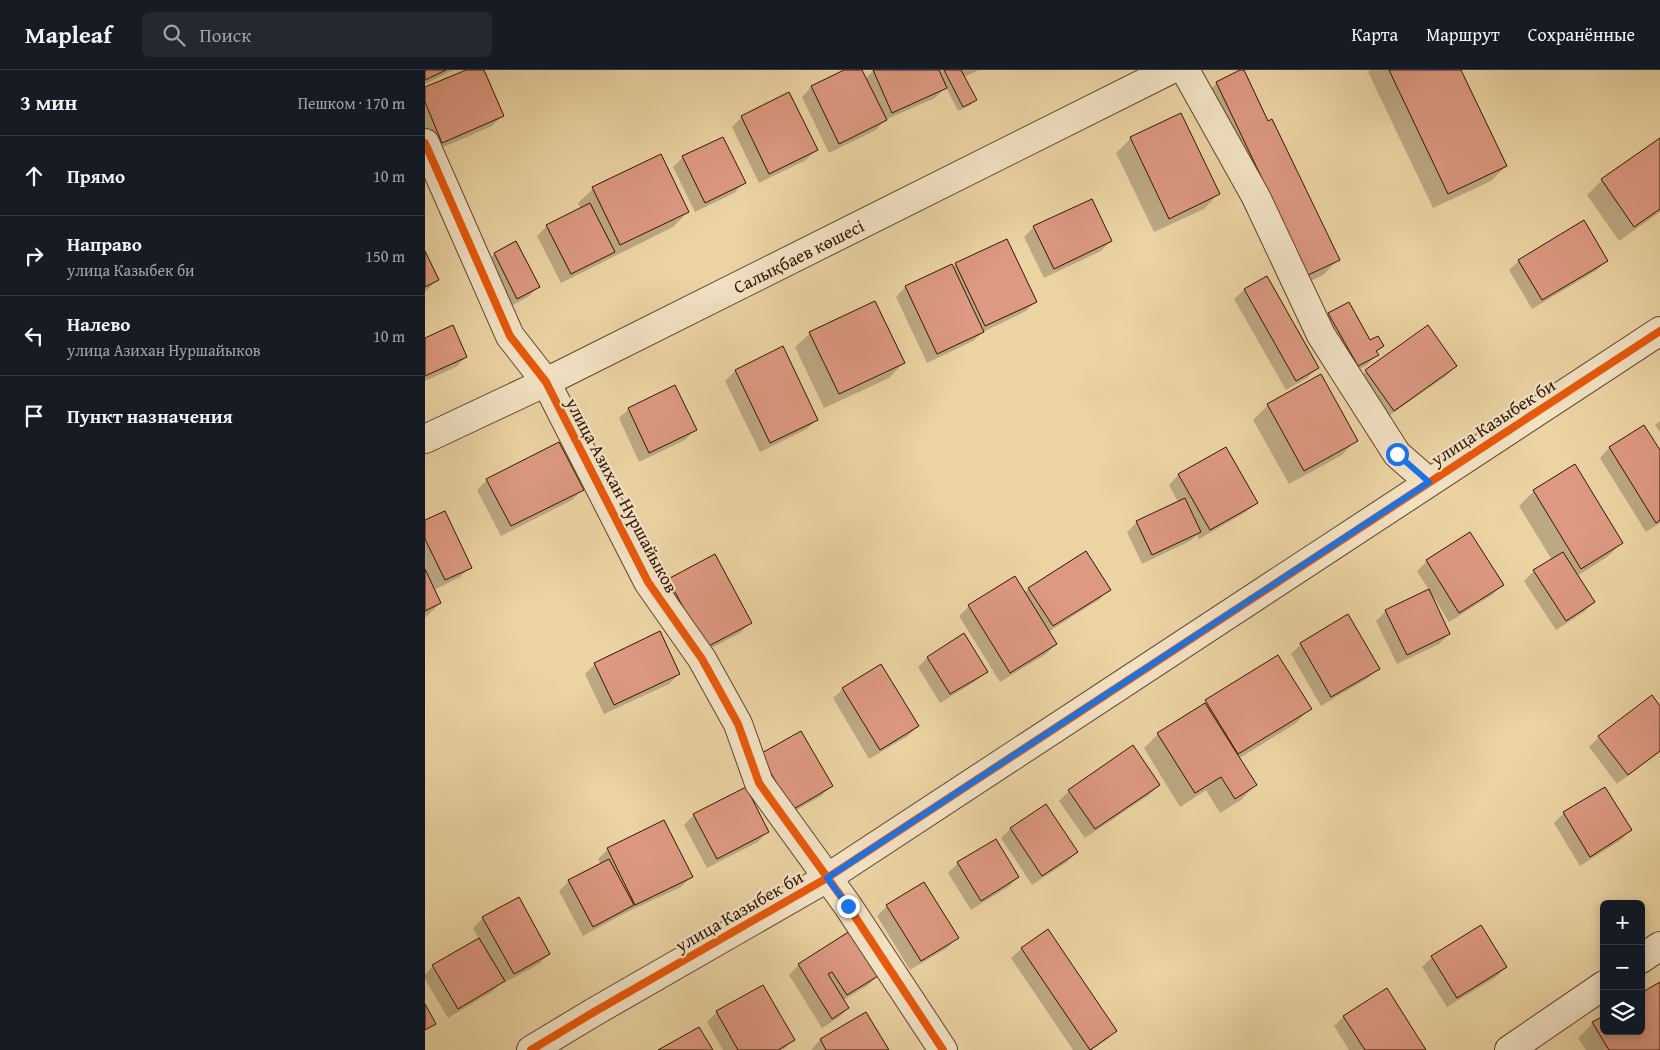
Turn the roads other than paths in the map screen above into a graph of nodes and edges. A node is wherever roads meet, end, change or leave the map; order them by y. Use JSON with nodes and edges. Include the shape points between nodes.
{"nodes":[{"id":1,"x":1170,"y":70,"type":"edge"},
{"id":2,"x":1185,"y":70,"type":"edge"},
{"id":3,"x":425,"y":143,"type":"edge"},
{"id":4,"x":1660,"y":331,"type":"edge"},
{"id":5,"x":545,"y":382,"type":"junction"},
{"id":6,"x":425,"y":439,"type":"edge"},
{"id":7,"x":1429,"y":482,"type":"junction"},
{"id":8,"x":827,"y":878,"type":"junction"},
{"id":9,"x":1660,"y":946,"type":"edge"},
{"id":10,"x":1645,"y":956,"type":"edge"},
{"id":11,"x":1600,"y":987,"type":"edge"},
{"id":12,"x":531,"y":1050,"type":"edge"},
{"id":13,"x":943,"y":1050,"type":"edge"},
{"id":14,"x":1509,"y":1050,"type":"edge"}],
"edges":[{"from":1,"to":5,"type":"street","name":"Салықбаев көшесі"},
{"from":2,"to":7,"type":"street","via":[[1257,198],[1321,335],[1397,454]]},
{"from":3,"to":5,"type":"street","name":"улица Азихан Нуршайыков","via":[[510,336]]},
{"from":4,"to":7,"type":"street","name":"улица Казыбек би"},
{"from":5,"to":6,"type":"street","name":"Салықбаев көшесі"},
{"from":5,"to":8,"type":"street","name":"улица Азихан Нуршайыков","via":[[648,582],[701,659],[738,724],[759,783]]},
{"from":7,"to":8,"type":"street","name":"улица Казыбек би"},
{"from":8,"to":12,"type":"street","name":"улица Казыбек би"},
{"from":8,"to":13,"type":"street","name":"улица Азихан Нуршайыков"},
{"from":9,"to":10,"type":"street"},
{"from":11,"to":14,"type":"street"}]}
